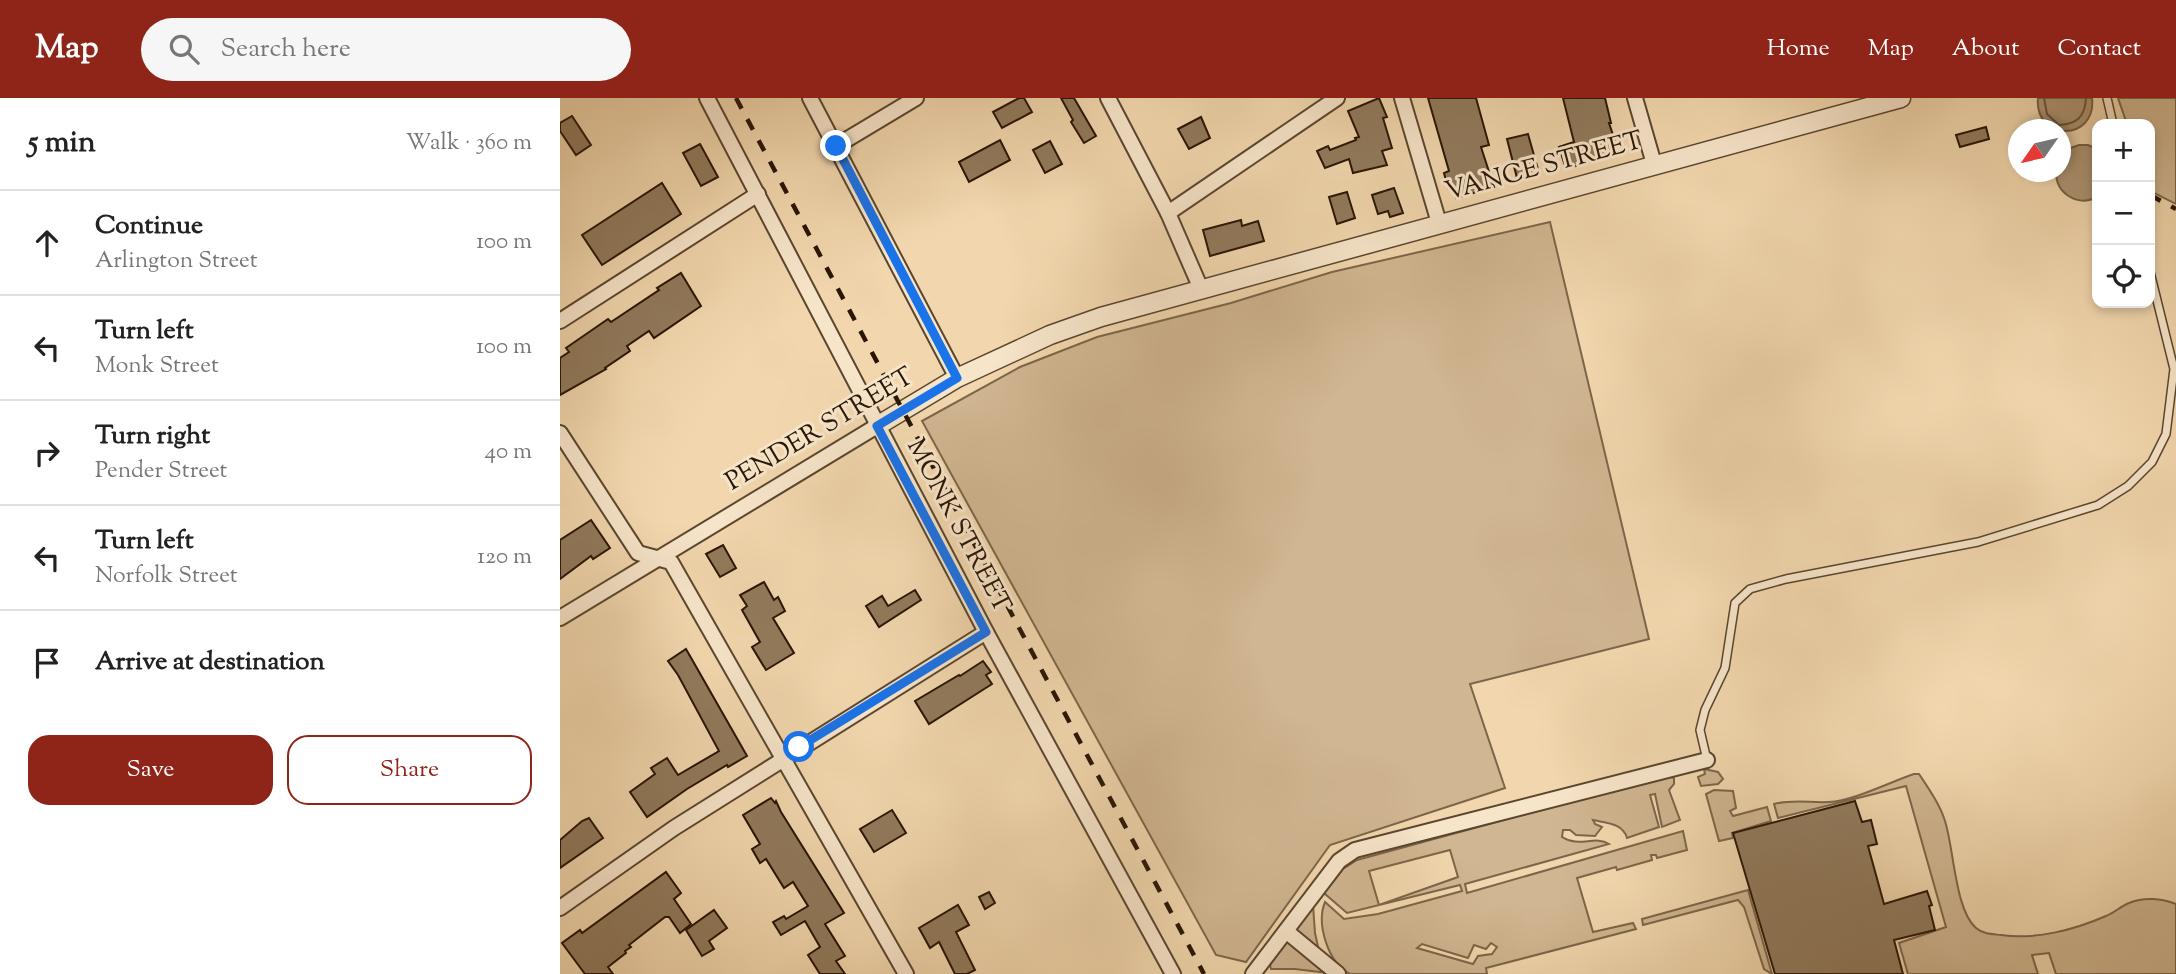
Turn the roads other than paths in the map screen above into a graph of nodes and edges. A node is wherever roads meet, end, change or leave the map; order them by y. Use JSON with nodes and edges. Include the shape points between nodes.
{"nodes":[{"id":1,"x":706,"y":98,"type":"edge"},
{"id":2,"x":810,"y":98,"type":"edge"},
{"id":3,"x":916,"y":98,"type":"edge"},
{"id":4,"x":1108,"y":98,"type":"edge"},
{"id":5,"x":1337,"y":98,"type":"edge"},
{"id":6,"x":1402,"y":98,"type":"edge"},
{"id":7,"x":1635,"y":98,"type":"edge"},
{"id":8,"x":1901,"y":98,"type":"edge"},
{"id":9,"x":2107,"y":98,"type":"edge"},
{"id":10,"x":1864,"y":103,"type":"edge"},
{"id":11,"x":2112,"y":119,"type":"edge"},
{"id":12,"x":836,"y":146,"type":"junction"},
{"id":13,"x":1654,"y":164,"type":"junction"},
{"id":14,"x":758,"y":194,"type":"junction"},
{"id":15,"x":1168,"y":214,"type":"junction"},
{"id":16,"x":1439,"y":223,"type":"junction"},
{"id":17,"x":1201,"y":289,"type":"junction"},
{"id":18,"x":2155,"y":292,"type":"edge"},
{"id":19,"x":560,"y":321,"type":"edge"},
{"id":20,"x":957,"y":378,"type":"junction"},
{"id":21,"x":877,"y":426,"type":"junction"},
{"id":22,"x":560,"y":433,"type":"edge"},
{"id":23,"x":657,"y":558,"type":"junction"},
{"id":24,"x":560,"y":618,"type":"edge"},
{"id":25,"x":986,"y":632,"type":"junction"},
{"id":26,"x":783,"y":759,"type":"junction"},
{"id":27,"x":1707,"y":760,"type":"joint"},
{"id":28,"x":560,"y":908,"type":"edge"},
{"id":29,"x":1286,"y":931,"type":"junction"},
{"id":30,"x":906,"y":974,"type":"edge"},
{"id":31,"x":1173,"y":974,"type":"edge"},
{"id":32,"x":1253,"y":974,"type":"edge"},
{"id":33,"x":1338,"y":974,"type":"edge"}],
"edges":[{"from":1,"to":14,"type":"street","name":"MONK STREET"},
{"from":2,"to":12,"type":"street"},
{"from":3,"to":12,"type":"street"},
{"from":4,"to":15,"type":"street"},
{"from":5,"to":15,"type":"street"},
{"from":6,"to":16,"type":"street"},
{"from":7,"to":13,"type":"street"},
{"from":8,"to":10,"type":"street","name":"VANCE STREET"},
{"from":9,"to":11,"type":"lane"},
{"from":10,"to":13,"type":"street","name":"VANCE STREET"},
{"from":12,"to":20,"type":"street"},
{"from":13,"to":16,"type":"street","name":"VANCE STREET"},
{"from":14,"to":19,"type":"street"},
{"from":14,"to":21,"type":"street","name":"MONK STREET"},
{"from":15,"to":17,"type":"street"},
{"from":16,"to":17,"type":"street","name":"VANCE STREET"},
{"from":17,"to":20,"type":"street","name":"PENDER STREET","via":[[1101,317]]},
{"from":18,"to":27,"type":"lane","via":[[2174,369],[2166,434],[2152,462],[2128,486],[2086,509],[1978,542],[1750,589],[1735,603],[1725,668],[1705,710],[1700,730]]},
{"from":20,"to":21,"type":"street","name":"PENDER STREET"},
{"from":21,"to":23,"type":"street","name":"PENDER STREET"},
{"from":21,"to":25,"type":"street","name":"MONK STREET"},
{"from":22,"to":23,"type":"street","via":[[638,553]]},
{"from":23,"to":24,"type":"street","name":"PENDER STREET"},
{"from":23,"to":26,"type":"street","via":[[671,562]]},
{"from":25,"to":26,"type":"street"},
{"from":25,"to":31,"type":"street","name":"MONK STREET"},
{"from":26,"to":28,"type":"street"},
{"from":26,"to":30,"type":"street"},
{"from":27,"to":29,"type":"street","via":[[1355,850],[1339,861]]},
{"from":29,"to":32,"type":"street"},
{"from":29,"to":33,"type":"street"}]}
